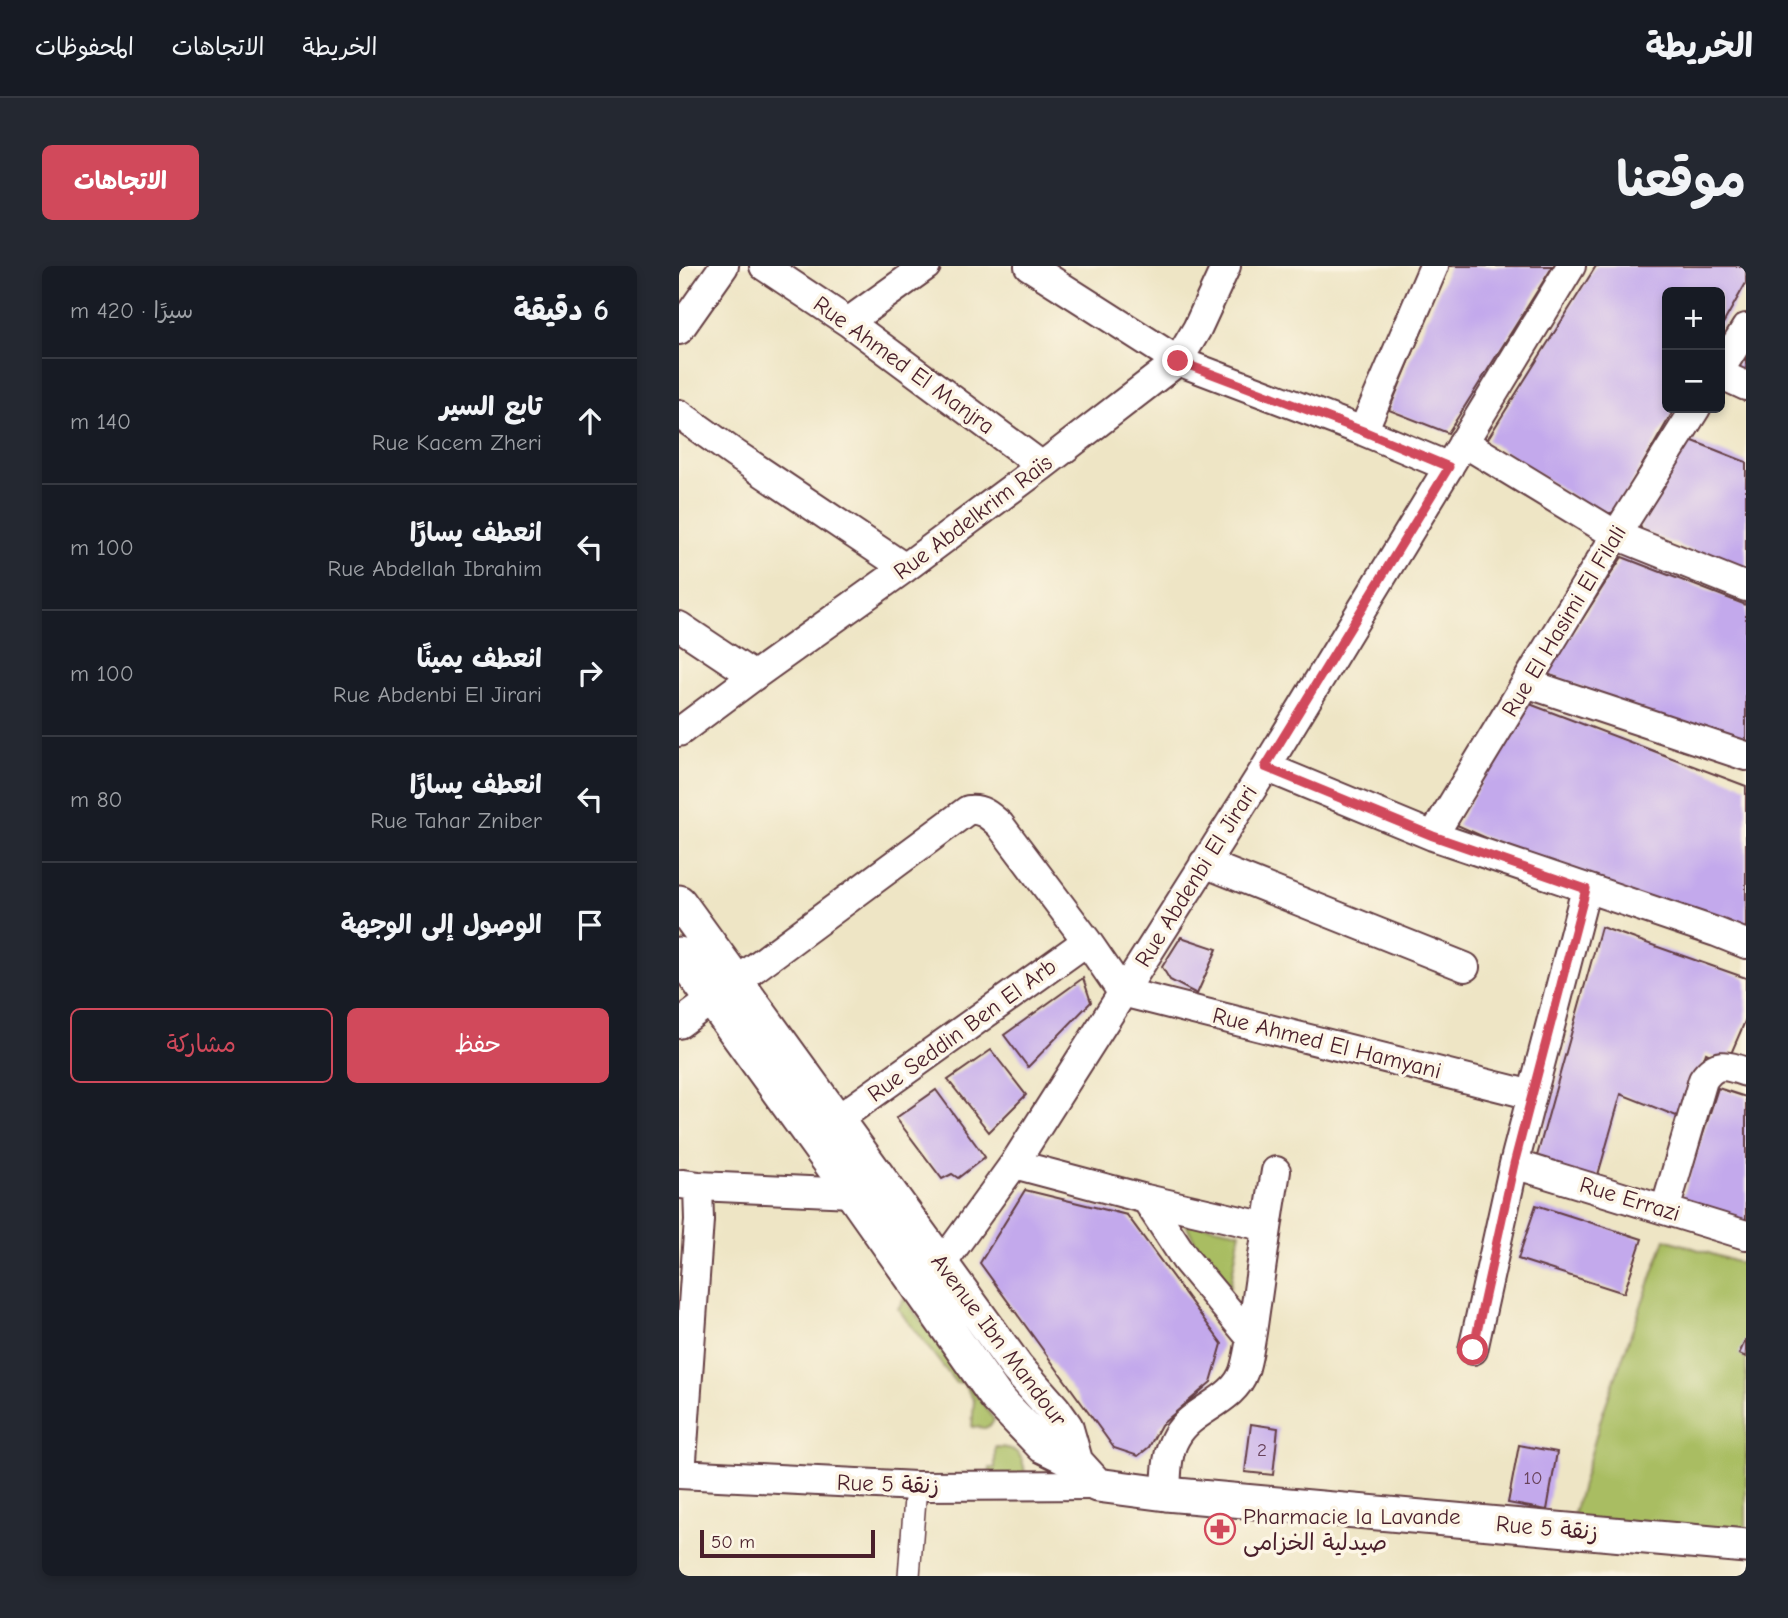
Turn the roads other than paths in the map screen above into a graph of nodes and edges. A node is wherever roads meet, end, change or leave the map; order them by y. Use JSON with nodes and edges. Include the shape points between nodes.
{"nodes":[{"id":1,"x":724,"y":266,"type":"edge"},
{"id":2,"x":764,"y":266,"type":"edge"},
{"id":3,"x":926,"y":266,"type":"edge"},
{"id":4,"x":1029,"y":266,"type":"edge"},
{"id":5,"x":1226,"y":266,"type":"edge"},
{"id":6,"x":1434,"y":266,"type":"edge"},
{"id":7,"x":1571,"y":266,"type":"edge"},
{"id":8,"x":848,"y":322,"type":"junction"},
{"id":9,"x":1746,"y":328,"type":"edge"},
{"id":10,"x":679,"y":331,"type":"edge"},
{"id":11,"x":1178,"y":361,"type":"junction"},
{"id":12,"x":1725,"y":364,"type":"edge"},
{"id":13,"x":1725,"y":375,"type":"edge"},
{"id":14,"x":1746,"y":386,"type":"edge"},
{"id":15,"x":1693,"y":413,"type":"edge"},
{"id":16,"x":679,"y":414,"type":"edge"},
{"id":17,"x":1363,"y":431,"type":"junction"},
{"id":18,"x":1456,"y":455,"type":"junction"},
{"id":19,"x":1042,"y":466,"type":"junction"},
{"id":20,"x":1616,"y":535,"type":"junction"},
{"id":21,"x":905,"y":568,"type":"junction"},
{"id":22,"x":1746,"y":587,"type":"edge"},
{"id":23,"x":679,"y":626,"type":"edge"},
{"id":24,"x":754,"y":676,"type":"junction"},
{"id":25,"x":1526,"y":683,"type":"junction"},
{"id":26,"x":679,"y":732,"type":"edge"},
{"id":27,"x":1746,"y":757,"type":"edge"},
{"id":28,"x":1265,"y":767,"type":"junction"},
{"id":29,"x":1433,"y":836,"type":"junction"},
{"id":30,"x":1204,"y":863,"type":"junction"},
{"id":31,"x":1586,"y":889,"type":"junction"},
{"id":32,"x":679,"y":902,"type":"edge"},
{"id":33,"x":1087,"y":941,"type":"junction"},
{"id":34,"x":1746,"y":944,"type":"edge"},
{"id":35,"x":679,"y":954,"type":"edge"},
{"id":36,"x":1465,"y":967,"type":"dead end"},
{"id":37,"x":725,"y":990,"type":"junction"},
{"id":38,"x":1122,"y":992,"type":"junction"},
{"id":39,"x":679,"y":1024,"type":"edge"},
{"id":40,"x":1746,"y":1072,"type":"edge"},
{"id":41,"x":1532,"y":1095,"type":"junction"},
{"id":42,"x":838,"y":1119,"type":"junction"},
{"id":43,"x":1014,"y":1164,"type":"junction"},
{"id":44,"x":1514,"y":1164,"type":"junction"},
{"id":45,"x":1276,"y":1171,"type":"dead end"},
{"id":46,"x":689,"y":1185,"type":"edge"},
{"id":47,"x":852,"y":1193,"type":"junction"},
{"id":48,"x":1146,"y":1199,"type":"junction"},
{"id":49,"x":1665,"y":1210,"type":"junction"},
{"id":50,"x":1267,"y":1227,"type":"junction"},
{"id":51,"x":1746,"y":1235,"type":"edge"},
{"id":52,"x":941,"y":1265,"type":"junction"},
{"id":53,"x":1251,"y":1338,"type":"junction"},
{"id":54,"x":1473,"y":1350,"type":"dead end"},
{"id":55,"x":1086,"y":1473,"type":"junction"},
{"id":56,"x":680,"y":1474,"type":"edge"},
{"id":57,"x":916,"y":1486,"type":"junction"},
{"id":58,"x":1166,"y":1494,"type":"junction"},
{"id":59,"x":1746,"y":1546,"type":"edge"},
{"id":60,"x":909,"y":1576,"type":"edge"}],
"edges":[{"from":1,"to":10,"type":"street"},
{"from":2,"to":8,"type":"street","name":"Rue Ahmed El Manjra"},
{"from":3,"to":8,"type":"street"},
{"from":4,"to":11,"type":"street"},
{"from":5,"to":11,"type":"street","name":"Rue Abdelkrim Raïs"},
{"from":6,"to":17,"type":"street"},
{"from":7,"to":18,"type":"street","name":"Rue Abdenbi El Jirari"},
{"from":8,"to":19,"type":"street","name":"Rue Ahmed El Manjra"},
{"from":9,"to":12,"type":"street"},
{"from":11,"to":17,"type":"street"},
{"from":11,"to":19,"type":"street","name":"Rue Abdelkrim Raïs"},
{"from":13,"to":14,"type":"street"},
{"from":15,"to":20,"type":"street","name":"Rue El Hasimi El Filali"},
{"from":16,"to":21,"type":"street"},
{"from":17,"to":18,"type":"street"},
{"from":18,"to":20,"type":"street"},
{"from":18,"to":28,"type":"street","name":"Rue Abdenbi El Jirari"},
{"from":19,"to":21,"type":"street","name":"Rue Abdelkrim Raïs"},
{"from":20,"to":22,"type":"street"},
{"from":20,"to":25,"type":"street","name":"Rue El Hasimi El Filali"},
{"from":21,"to":24,"type":"street","name":"Rue Abdelkrim Raïs"},
{"from":23,"to":24,"type":"street"},
{"from":24,"to":26,"type":"street","name":"Rue Abdelkrim Raïs"},
{"from":25,"to":27,"type":"street"},
{"from":25,"to":29,"type":"street","name":"Rue El Hasimi El Filali"},
{"from":28,"to":29,"type":"street"},
{"from":28,"to":30,"type":"street","name":"Rue Abdenbi El Jirari"},
{"from":29,"to":31,"type":"street"},
{"from":30,"to":36,"type":"street"},
{"from":30,"to":38,"type":"street","name":"Rue Abdenbi El Jirari"},
{"from":31,"to":34,"type":"street"},
{"from":31,"to":41,"type":"street"},
{"from":32,"to":37,"type":"street","name":"Avenue Ibn Mandour"},
{"from":33,"to":37,"type":"street","via":[[1000,825],[975,809]]},
{"from":33,"to":38,"type":"street"},
{"from":33,"to":42,"type":"street","name":"Rue Seddin Ben El Arb"},
{"from":35,"to":37,"type":"street","name":"Avenue Ibn Mandour"},
{"from":37,"to":39,"type":"street"},
{"from":37,"to":42,"type":"street","name":"Avenue Ibn Mandour"},
{"from":37,"to":47,"type":"street","name":"Avenue Ibn Mandour"},
{"from":38,"to":41,"type":"street","name":"Rue Ahmed El Hamyani"},
{"from":38,"to":43,"type":"street","name":"Rue Abdenbi El Jirari"},
{"from":40,"to":49,"type":"street","via":[[1716,1067],[1703,1080]]},
{"from":41,"to":44,"type":"street"},
{"from":42,"to":52,"type":"street","name":"Avenue Ibn Mandour"},
{"from":43,"to":48,"type":"street"},
{"from":43,"to":52,"type":"street","name":"Rue Abdenbi El Jirari"},
{"from":44,"to":49,"type":"street","name":"Rue Errazi"},
{"from":44,"to":54,"type":"street"},
{"from":45,"to":50,"type":"street"},
{"from":46,"to":47,"type":"street"},
{"from":46,"to":56,"type":"street","via":[[699,1220]]},
{"from":47,"to":55,"type":"street","name":"Avenue Ibn Mandour","via":[[996,1397],[1044,1446]]},
{"from":48,"to":50,"type":"street"},
{"from":48,"to":53,"type":"street","via":[[1186,1260]]},
{"from":49,"to":51,"type":"street","name":"Rue Errazi"},
{"from":50,"to":53,"type":"street"},
{"from":52,"to":55,"type":"street","name":"Avenue Ibn Mandour","via":[[1017,1368],[1055,1410]]},
{"from":53,"to":58,"type":"street","via":[[1236,1386],[1187,1423],[1176,1437],[1168,1459]]},
{"from":55,"to":57,"type":"street","name":"Rue 5 زنقة"},
{"from":55,"to":58,"type":"street","name":"Rue 5 زنقة"},
{"from":56,"to":57,"type":"street","name":"Rue 5 زنقة"},
{"from":57,"to":60,"type":"street"},
{"from":58,"to":59,"type":"street","name":"Rue 5 زنقة"}]}
